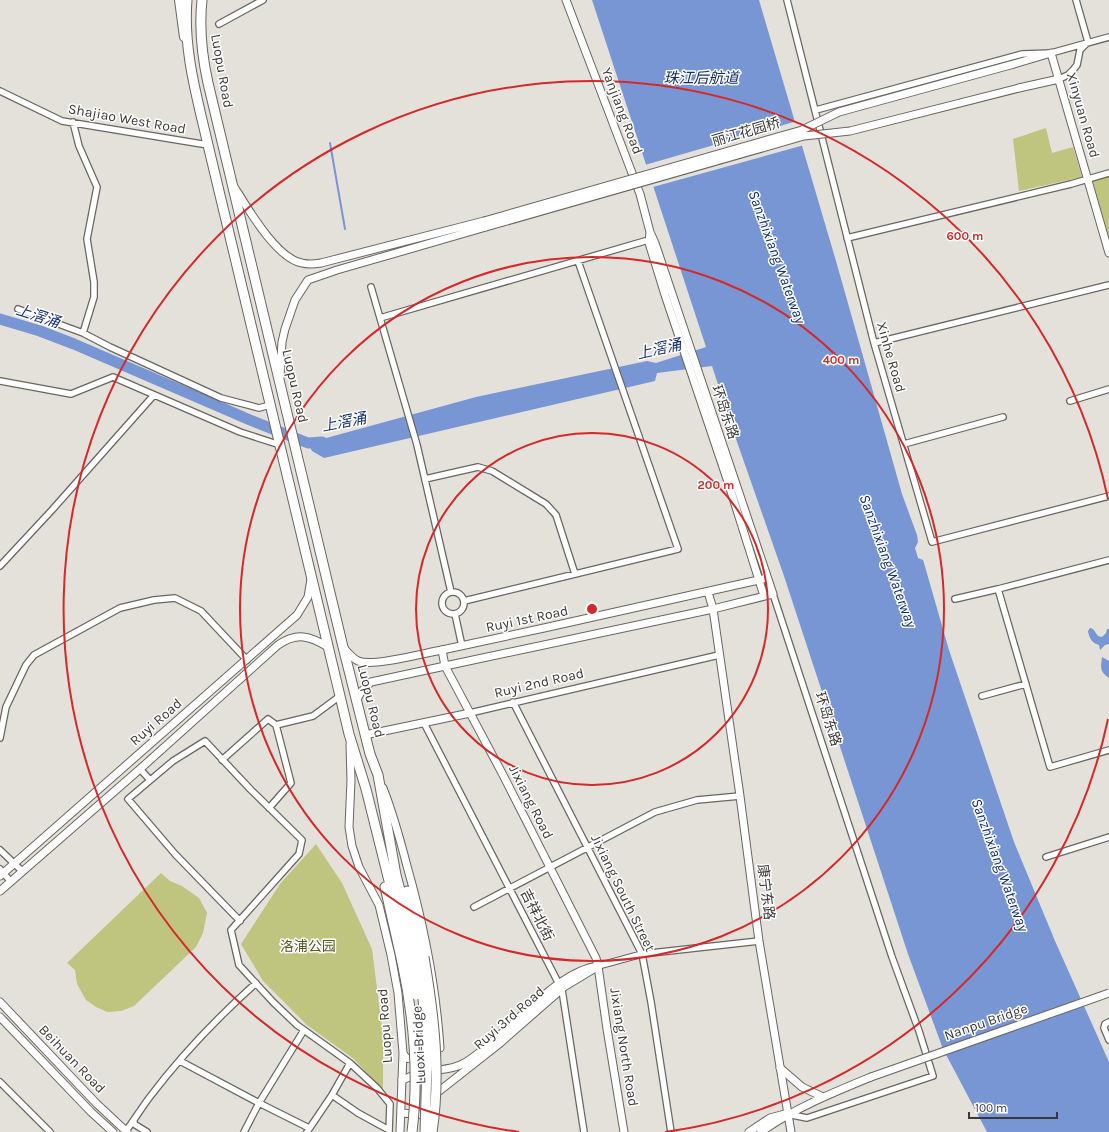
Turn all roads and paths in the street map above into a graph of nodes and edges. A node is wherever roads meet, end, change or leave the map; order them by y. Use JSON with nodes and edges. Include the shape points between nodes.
{"nodes":[{"id":1,"x":179,"y":0,"type":"edge"},
{"id":2,"x":187,"y":0,"type":"edge"},
{"id":3,"x":202,"y":0,"type":"edge"},
{"id":4,"x":263,"y":0,"type":"edge"},
{"id":5,"x":566,"y":0,"type":"edge"},
{"id":6,"x":787,"y":0,"type":"edge"},
{"id":7,"x":1076,"y":0,"type":"edge"},
{"id":8,"x":219,"y":24,"type":"dead end"},
{"id":9,"x":1109,"y":37,"type":"edge"},
{"id":10,"x":1088,"y":42,"type":"junction"},
{"id":11,"x":1052,"y":53,"type":"junction"},
{"id":12,"x":192,"y":75,"type":"junction"},
{"id":13,"x":1059,"y":79,"type":"junction"},
{"id":14,"x":0,"y":91,"type":"edge"},
{"id":15,"x":816,"y":110,"type":"junction"},
{"id":16,"x":73,"y":122,"type":"junction"},
{"id":17,"x":208,"y":145,"type":"junction"},
{"id":18,"x":1109,"y":173,"type":"edge"},
{"id":19,"x":1088,"y":179,"type":"junction"},
{"id":20,"x":231,"y":183,"type":"junction"},
{"id":21,"x":485,"y":224,"type":"junction"},
{"id":22,"x":847,"y":238,"type":"junction"},
{"id":23,"x":646,"y":241,"type":"dead end"},
{"id":24,"x":1109,"y":253,"type":"edge"},
{"id":25,"x":578,"y":261,"type":"junction"},
{"id":26,"x":1109,"y":285,"type":"edge"},
{"id":27,"x":371,"y":287,"type":"dead end"},
{"id":28,"x":18,"y":309,"type":"dead end"},
{"id":29,"x":380,"y":318,"type":"junction"},
{"id":30,"x":83,"y":332,"type":"junction"},
{"id":31,"x":874,"y":343,"type":"junction"},
{"id":32,"x":694,"y":372,"type":"junction"},
{"id":33,"x":0,"y":381,"type":"edge"},
{"id":34,"x":280,"y":381,"type":"junction"},
{"id":35,"x":1109,"y":389,"type":"edge"},
{"id":36,"x":154,"y":395,"type":"junction"},
{"id":37,"x":1070,"y":401,"type":"dead end"},
{"id":38,"x":270,"y":405,"type":"junction"},
{"id":39,"x":1003,"y":417,"type":"dead end"},
{"id":40,"x":904,"y":444,"type":"junction"},
{"id":41,"x":280,"y":445,"type":"junction"},
{"id":42,"x":425,"y":479,"type":"junction"},
{"id":43,"x":1109,"y":496,"type":"edge"},
{"id":44,"x":1109,"y":560,"type":"edge"},
{"id":45,"x":0,"y":566,"type":"edge"},
{"id":46,"x":575,"y":574,"type":"junction"},
{"id":47,"x":311,"y":575,"type":"junction"},
{"id":48,"x":767,"y":578,"type":"junction"},
{"id":49,"x":759,"y":580,"type":"junction"},
{"id":50,"x":998,"y":589,"type":"junction"},
{"id":51,"x":451,"y":592,"type":"junction"},
{"id":52,"x":708,"y":592,"type":"junction"},
{"id":53,"x":773,"y":594,"type":"junction"},
{"id":54,"x":764,"y":596,"type":"junction"},
{"id":55,"x":954,"y":599,"type":"dead end"},
{"id":56,"x":464,"y":601,"type":"junction"},
{"id":57,"x":713,"y":609,"type":"junction"},
{"id":58,"x":455,"y":614,"type":"junction"},
{"id":59,"x":462,"y":646,"type":"junction"},
{"id":60,"x":328,"y":647,"type":"junction"},
{"id":61,"x":342,"y":647,"type":"junction"},
{"id":62,"x":442,"y":650,"type":"junction"},
{"id":63,"x":719,"y":655,"type":"junction"},
{"id":64,"x":247,"y":660,"type":"junction"},
{"id":65,"x":445,"y":666,"type":"junction"},
{"id":66,"x":1026,"y":684,"type":"junction"},
{"id":67,"x":340,"y":696,"type":"junction"},
{"id":68,"x":982,"y":696,"type":"dead end"},
{"id":69,"x":356,"y":701,"type":"junction"},
{"id":70,"x":513,"y":702,"type":"junction"},
{"id":71,"x":470,"y":713,"type":"junction"},
{"id":72,"x":424,"y":723,"type":"junction"},
{"id":73,"x":276,"y":725,"type":"junction"},
{"id":74,"x":349,"y":734,"type":"junction"},
{"id":75,"x":365,"y":735,"type":"junction"},
{"id":76,"x":0,"y":738,"type":"edge"},
{"id":77,"x":1109,"y":750,"type":"edge"},
{"id":78,"x":222,"y":760,"type":"junction"},
{"id":79,"x":140,"y":769,"type":"junction"},
{"id":80,"x":378,"y":775,"type":"junction"},
{"id":81,"x":150,"y":780,"type":"junction"},
{"id":82,"x":740,"y":796,"type":"junction"},
{"id":83,"x":269,"y":808,"type":"junction"},
{"id":84,"x":1109,"y":837,"type":"edge"},
{"id":85,"x":587,"y":847,"type":"junction"},
{"id":86,"x":0,"y":850,"type":"edge"},
{"id":87,"x":1046,"y":856,"type":"dead end"},
{"id":88,"x":14,"y":864,"type":"junction"},
{"id":89,"x":549,"y":867,"type":"junction"},
{"id":90,"x":22,"y":871,"type":"junction"},
{"id":91,"x":1,"y":873,"type":"edge"},
{"id":92,"x":11,"y":882,"type":"junction"},
{"id":93,"x":510,"y":888,"type":"junction"},
{"id":94,"x":0,"y":891,"type":"edge"},
{"id":95,"x":474,"y":907,"type":"dead end"},
{"id":96,"x":240,"y":921,"type":"junction"},
{"id":97,"x":759,"y":940,"type":"junction"},
{"id":98,"x":642,"y":954,"type":"junction"},
{"id":99,"x":413,"y":960,"type":"junction"},
{"id":100,"x":598,"y":966,"type":"junction"},
{"id":101,"x":256,"y":983,"type":"junction"},
{"id":102,"x":560,"y":987,"type":"junction"},
{"id":103,"x":1109,"y":992,"type":"edge"},
{"id":104,"x":0,"y":1002,"type":"edge"},
{"id":105,"x":0,"y":1017,"type":"edge"},
{"id":106,"x":1109,"y":1022,"type":"edge"},
{"id":107,"x":304,"y":1030,"type":"junction"},
{"id":108,"x":1109,"y":1040,"type":"edge"},
{"id":109,"x":440,"y":1049,"type":"junction"},
{"id":110,"x":403,"y":1052,"type":"junction"},
{"id":111,"x":180,"y":1061,"type":"junction"},
{"id":112,"x":350,"y":1063,"type":"junction"},
{"id":113,"x":780,"y":1068,"type":"junction"},
{"id":114,"x":440,"y":1069,"type":"junction"},
{"id":115,"x":402,"y":1080,"type":"junction"},
{"id":116,"x":0,"y":1082,"type":"edge"},
{"id":117,"x":438,"y":1092,"type":"junction"},
{"id":118,"x":332,"y":1094,"type":"junction"},
{"id":119,"x":823,"y":1097,"type":"junction"},
{"id":120,"x":259,"y":1103,"type":"junction"},
{"id":121,"x":400,"y":1113,"type":"junction"},
{"id":122,"x":787,"y":1114,"type":"junction"},
{"id":123,"x":436,"y":1115,"type":"junction"},
{"id":124,"x":134,"y":1120,"type":"junction"},
{"id":125,"x":308,"y":1130,"type":"edge"},
{"id":126,"x":389,"y":1131,"type":"edge"},
{"id":127,"x":50,"y":1132,"type":"edge"},
{"id":128,"x":113,"y":1132,"type":"edge"},
{"id":129,"x":127,"y":1132,"type":"edge"},
{"id":130,"x":147,"y":1132,"type":"edge"},
{"id":131,"x":244,"y":1132,"type":"edge"},
{"id":132,"x":400,"y":1132,"type":"edge"},
{"id":133,"x":412,"y":1132,"type":"edge"},
{"id":134,"x":420,"y":1132,"type":"edge"},
{"id":135,"x":425,"y":1132,"type":"edge"},
{"id":136,"x":433,"y":1132,"type":"edge"},
{"id":137,"x":584,"y":1132,"type":"edge"},
{"id":138,"x":624,"y":1132,"type":"edge"},
{"id":139,"x":671,"y":1132,"type":"edge"},
{"id":140,"x":748,"y":1132,"type":"edge"},
{"id":141,"x":761,"y":1132,"type":"edge"},
{"id":142,"x":791,"y":1132,"type":"edge"}],
"edges":[{"from":1,"to":12,"type":"main road"},
{"from":2,"to":12,"type":"highway","name":"Luopu Road","via":[[186,40]]},
{"from":3,"to":20,"type":"highway","name":"Luopu Road","via":[[203,58]]},
{"from":4,"to":8,"type":"street"},
{"from":5,"to":32,"type":"street","name":"Yanjiang Road","via":[[640,194]]},
{"from":6,"to":15,"type":"street","name":"Xinhe Road"},
{"from":7,"to":10,"type":"street"},
{"from":9,"to":10,"type":"street"},
{"from":10,"to":11,"type":"street"},
{"from":10,"to":13,"type":"street","via":[[1080,50],[1077,65],[1068,75]]},
{"from":11,"to":13,"type":"street","name":"Xinyuan Road"},
{"from":11,"to":15,"type":"street","via":[[1022,54]]},
{"from":11,"to":21,"type":"street","name":"丽江花园桥","bridge":true,"via":[[839,112],[802,130]]},
{"from":12,"to":17,"type":"highway","name":"Luopu Road"},
{"from":13,"to":19,"type":"street","name":"Xinyuan Road"},
{"from":13,"to":21,"type":"street","name":"丽江花园桥","bridge":true,"via":[[850,131],[804,136]]},
{"from":14,"to":16,"type":"street","name":"Shajiao West Road","via":[[62,121]]},
{"from":15,"to":22,"type":"street","name":"Xinhe Road"},
{"from":16,"to":17,"type":"street","name":"Shajiao West Road"},
{"from":16,"to":30,"type":"street","via":[[79,146],[97,186],[87,239],[94,297]]},
{"from":17,"to":38,"type":"highway","name":"Luopu Road"},
{"from":18,"to":19,"type":"street"},
{"from":19,"to":22,"type":"street"},
{"from":19,"to":24,"type":"street","name":"Xinyuan Road"},
{"from":20,"to":21,"type":"street","via":[[270,240],[292,259],[301,263],[321,263]]},
{"from":20,"to":34,"type":"highway","name":"Luopu Road"},
{"from":21,"to":34,"type":"street","via":[[308,280],[295,300],[285,329]]},
{"from":22,"to":31,"type":"street","name":"Xinhe Road"},
{"from":23,"to":25,"type":"street"},
{"from":25,"to":29,"type":"street"},
{"from":25,"to":46,"type":"street","via":[[678,549]]},
{"from":26,"to":31,"type":"street"},
{"from":27,"to":29,"type":"street"},
{"from":28,"to":30,"type":"street"},
{"from":29,"to":42,"type":"street"},
{"from":30,"to":38,"type":"street","via":[[221,398],[259,408]]},
{"from":31,"to":40,"type":"street","name":"Xinhe Road"},
{"from":32,"to":48,"type":"street","name":"环岛东路"},
{"from":32,"to":49,"type":"street","name":"环岛东路"},
{"from":33,"to":36,"type":"street","via":[[71,394],[112,378]]},
{"from":34,"to":61,"type":"highway","name":"Luopu Road"},
{"from":35,"to":37,"type":"street"},
{"from":36,"to":41,"type":"street","via":[[240,432]]},
{"from":36,"to":45,"type":"street"},
{"from":38,"to":41,"type":"highway","name":"Luopu Road"},
{"from":39,"to":40,"type":"street"},
{"from":40,"to":43,"type":"street","name":"Xinhe Road","via":[[932,542]]},
{"from":41,"to":47,"type":"highway","name":"Luopu Road"},
{"from":42,"to":46,"type":"street","via":[[478,467],[492,471],[546,504],[556,515]]},
{"from":42,"to":51,"type":"street"},
{"from":44,"to":50,"type":"street"},
{"from":46,"to":56,"type":"street"},
{"from":47,"to":60,"type":"highway","name":"Luopu Road"},
{"from":47,"to":64,"type":"street","name":"Ruyi Road","via":[[308,597],[302,609]]},
{"from":48,"to":49,"type":"street","name":"Ruyi 1st Road"},
{"from":48,"to":53,"type":"street","name":"环岛东路"},
{"from":49,"to":52,"type":"street","name":"Ruyi 1st Road"},
{"from":49,"to":54,"type":"street"},
{"from":50,"to":55,"type":"street"},
{"from":50,"to":66,"type":"street"},
{"from":51,"to":56,"type":"street","via":[[459,594]]},
{"from":51,"to":58,"type":"street","via":[[444,597],[443,605],[447,612]]},
{"from":52,"to":57,"type":"street","name":"康宁东路"},
{"from":52,"to":59,"type":"street","name":"Ruyi 1st Road"},
{"from":53,"to":54,"type":"street","name":"Ruyi 1st Road"},
{"from":53,"to":122,"type":"street","name":"环岛东路","via":[[933,1076],[807,1118]]},
{"from":54,"to":57,"type":"street","name":"Ruyi 1st Road"},
{"from":56,"to":58,"type":"street","via":[[462,609]]},
{"from":57,"to":63,"type":"street","name":"康宁东路"},
{"from":57,"to":65,"type":"street","name":"Ruyi 1st Road"},
{"from":58,"to":59,"type":"street"},
{"from":59,"to":62,"type":"street","name":"Ruyi 1st Road"},
{"from":60,"to":67,"type":"highway","name":"Luopu Road"},
{"from":60,"to":79,"type":"street","name":"Ruyi Road","via":[[308,637],[300,636],[284,641]]},
{"from":61,"to":62,"type":"street","name":"Ruyi 1st Road","via":[[357,660],[371,663]]},
{"from":61,"to":69,"type":"highway","name":"Luopu Road"},
{"from":62,"to":65,"type":"street","name":"Jixiang Road"},
{"from":63,"to":70,"type":"street","name":"Ruyi 2nd Road"},
{"from":63,"to":82,"type":"street","name":"康宁东路"},
{"from":64,"to":76,"type":"street","via":[[201,611],[175,598],[120,608],[34,655],[26,665],[6,707]]},
{"from":64,"to":88,"type":"street","name":"Ruyi Road"},
{"from":65,"to":69,"type":"street","name":"Ruyi 1st Road","via":[[371,682]]},
{"from":65,"to":71,"type":"street","name":"Jixiang Road"},
{"from":66,"to":68,"type":"street"},
{"from":66,"to":77,"type":"street","via":[[1050,767]]},
{"from":67,"to":73,"type":"street","via":[[313,716]]},
{"from":67,"to":74,"type":"highway","name":"Luopu Road"},
{"from":69,"to":75,"type":"highway","name":"Luopu Road"},
{"from":70,"to":71,"type":"street","name":"Ruyi 2nd Road"},
{"from":70,"to":85,"type":"street","name":"Jixiang South Street"},
{"from":71,"to":72,"type":"street","name":"Ruyi 2nd Road"},
{"from":71,"to":89,"type":"street","name":"Jixiang Road"},
{"from":72,"to":75,"type":"street","name":"Ruyi 2nd Road"},
{"from":72,"to":93,"type":"street","name":"吉祥北街"},
{"from":73,"to":78,"type":"street","via":[[268,719]]},
{"from":73,"to":83,"type":"street","via":[[291,783]]},
{"from":74,"to":99,"type":"highway","via":[[358,780]]},
{"from":74,"to":110,"type":"street","name":"Luopu Road","via":[[349,827],[352,846],[359,867],[379,905],[392,955]]},
{"from":75,"to":80,"type":"highway","name":"Luopu Road"},
{"from":78,"to":81,"type":"street","via":[[204,742],[173,760]]},
{"from":78,"to":83,"type":"street"},
{"from":79,"to":81,"type":"street"},
{"from":79,"to":90,"type":"street","name":"Ruyi Road"},
{"from":80,"to":99,"type":"highway"},
{"from":80,"to":109,"type":"street","name":"Luopu Road","via":[[395,821],[420,914],[432,978]]},
{"from":81,"to":96,"type":"street","via":[[128,799],[175,854]]},
{"from":82,"to":85,"type":"street","via":[[697,800],[655,812]]},
{"from":82,"to":97,"type":"street","name":"康宁东路"},
{"from":83,"to":96,"type":"street","via":[[302,840],[299,854]]},
{"from":84,"to":87,"type":"street"},
{"from":85,"to":89,"type":"street"},
{"from":85,"to":98,"type":"street","name":"Jixiang South Street"},
{"from":86,"to":88,"type":"street"},
{"from":88,"to":90,"type":"street"},
{"from":88,"to":91,"type":"street","name":"Ruyi Road"},
{"from":89,"to":93,"type":"street"},
{"from":89,"to":100,"type":"street","name":"Jixiang Road"},
{"from":90,"to":92,"type":"street","name":"Ruyi Road"},
{"from":91,"to":92,"type":"street"},
{"from":92,"to":94,"type":"street","name":"Ruyi Road"},
{"from":93,"to":95,"type":"street"},
{"from":93,"to":102,"type":"street","name":"吉祥北街"},
{"from":96,"to":101,"type":"street","via":[[231,930],[240,965]]},
{"from":97,"to":98,"type":"street","name":"Ruyi 3rd Road"},
{"from":97,"to":113,"type":"street","name":"康宁东路"},
{"from":98,"to":100,"type":"street","name":"Ruyi 3rd Road"},
{"from":98,"to":139,"type":"street","name":"Jixiang South Street"},
{"from":99,"to":133,"type":"highway","name":"Luoxi Bridge","bridge":true,"via":[[415,1094]]},
{"from":99,"to":134,"type":"highway","name":"Luoxi Bridge","bridge":true,"via":[[420,1034]]},
{"from":99,"to":135,"type":"highway","name":"Luoxi Bridge","bridge":true,"via":[[425,1015]]},
{"from":99,"to":136,"type":"highway","name":"Luoxi Bridge","bridge":true,"via":[[433,1016],[436,1083]]},
{"from":100,"to":102,"type":"street","name":"Ruyi 3rd Road","via":[[584,969]]},
{"from":100,"to":138,"type":"street","name":"Jixiang North Road"},
{"from":101,"to":107,"type":"street"},
{"from":101,"to":111,"type":"street"},
{"from":102,"to":114,"type":"street","name":"Ruyi 3rd Road","via":[[473,1058],[456,1067]]},
{"from":102,"to":117,"type":"street","name":"Ruyi 3rd Road","via":[[499,1044]]},
{"from":102,"to":137,"type":"street","name":"吉祥北街"},
{"from":103,"to":119,"type":"street","name":"Nanpu Bridge","bridge":true,"via":[[871,1077]]},
{"from":104,"to":129,"type":"street","name":"Beihuan Road"},
{"from":105,"to":128,"type":"street","name":"Beihuan Road"},
{"from":106,"to":108,"type":"street","via":[[1104,1028]]},
{"from":107,"to":112,"type":"street"},
{"from":107,"to":120,"type":"street"},
{"from":109,"to":110,"type":"street","via":[[436,1055],[428,1059],[406,1058]]},
{"from":109,"to":114,"type":"street","name":"Luopu Road"},
{"from":110,"to":115,"type":"street","name":"Luopu Road"},
{"from":111,"to":120,"type":"street"},
{"from":111,"to":124,"type":"street"},
{"from":112,"to":118,"type":"street"},
{"from":112,"to":126,"type":"street","via":[[390,1104]]},
{"from":113,"to":119,"type":"street","via":[[802,1087]]},
{"from":113,"to":122,"type":"street","name":"康宁东路"},
{"from":114,"to":115,"type":"street","name":"Ruyi 3rd Road"},
{"from":114,"to":117,"type":"street","name":"Luopu Road"},
{"from":115,"to":121,"type":"street","name":"Luopu Road"},
{"from":116,"to":127,"type":"street"},
{"from":117,"to":123,"type":"street","name":"Luopu Road"},
{"from":118,"to":125,"type":"street"},
{"from":118,"to":126,"type":"street"},
{"from":119,"to":122,"type":"street","name":"Nanpu Bridge"},
{"from":120,"to":125,"type":"street"},
{"from":120,"to":131,"type":"street"},
{"from":121,"to":123,"type":"street"},
{"from":121,"to":132,"type":"street","name":"Luopu Road"},
{"from":122,"to":140,"type":"street","via":[[770,1118]]},
{"from":122,"to":141,"type":"street"},
{"from":122,"to":142,"type":"street","name":"康宁东路"},
{"from":123,"to":136,"type":"street","name":"Luopu Road"},
{"from":124,"to":129,"type":"street"},
{"from":124,"to":130,"type":"street","via":[[134,1124]]}]}
